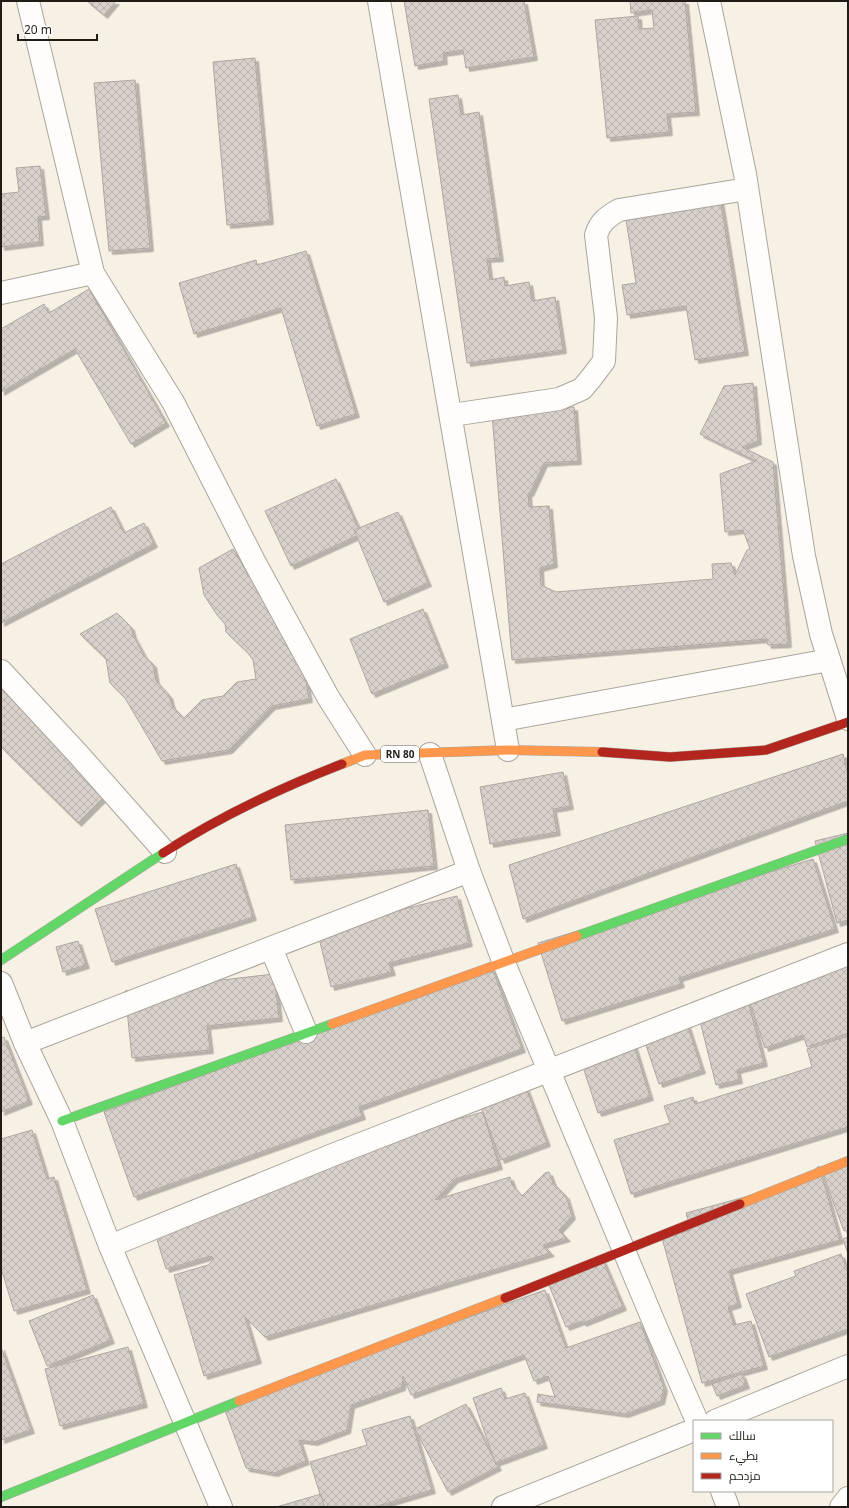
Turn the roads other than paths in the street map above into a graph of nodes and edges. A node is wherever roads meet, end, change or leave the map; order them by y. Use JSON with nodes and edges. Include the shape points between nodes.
{"nodes":[{"id":1,"x":28,"y":1,"type":"edge"},
{"id":2,"x":379,"y":1,"type":"edge"},
{"id":3,"x":709,"y":1,"type":"edge"},
{"id":4,"x":747,"y":188,"type":"junction"},
{"id":5,"x":93,"y":273,"type":"junction"},
{"id":6,"x":1,"y":293,"type":"edge"},
{"id":7,"x":452,"y":415,"type":"junction"},
{"id":8,"x":829,"y":660,"type":"junction"},
{"id":9,"x":1,"y":671,"type":"edge"},
{"id":10,"x":503,"y":720,"type":"junction"},
{"id":11,"x":848,"y":721,"type":"edge"},
{"id":12,"x":508,"y":750,"type":"junction"},
{"id":13,"x":430,"y":754,"type":"junction"},
{"id":14,"x":365,"y":755,"type":"junction"},
{"id":15,"x":848,"y":839,"type":"edge"},
{"id":16,"x":166,"y":852,"type":"junction"},
{"id":17,"x":469,"y":871,"type":"junction"},
{"id":18,"x":271,"y":948,"type":"junction"},
{"id":19,"x":848,"y":954,"type":"edge"},
{"id":20,"x":1,"y":960,"type":"edge"},
{"id":21,"x":504,"y":963,"type":"junction"},
{"id":22,"x":1,"y":983,"type":"edge"},
{"id":23,"x":306,"y":1032,"type":"junction"},
{"id":24,"x":25,"y":1043,"type":"junction"},
{"id":25,"x":548,"y":1070,"type":"junction"},
{"id":26,"x":62,"y":1120,"type":"junction"},
{"id":27,"x":848,"y":1161,"type":"edge"},
{"id":28,"x":110,"y":1246,"type":"junction"},
{"id":29,"x":625,"y":1251,"type":"junction"},
{"id":30,"x":848,"y":1366,"type":"edge"},
{"id":31,"x":697,"y":1420,"type":"edge"},
{"id":32,"x":717,"y":1420,"type":"edge"},
{"id":33,"x":186,"y":1422,"type":"junction"},
{"id":34,"x":693,"y":1430,"type":"edge"},
{"id":35,"x":722,"y":1492,"type":"edge"},
{"id":36,"x":1,"y":1497,"type":"edge"},
{"id":37,"x":848,"y":1498,"type":"edge"},
{"id":38,"x":221,"y":1507,"type":"edge"},
{"id":39,"x":503,"y":1507,"type":"edge"},
{"id":40,"x":728,"y":1507,"type":"edge"},
{"id":41,"x":841,"y":1507,"type":"edge"}],
"edges":[{"from":1,"to":5,"type":"street"},
{"from":2,"to":7,"type":"street"},
{"from":3,"to":4,"type":"street"},
{"from":4,"to":7,"type":"street","via":[[619,210],[606,218],[598,226],[596,235],[606,318],[604,361],[592,378],[582,389],[559,399]]},
{"from":4,"to":8,"type":"street","via":[[804,556],[820,634]]},
{"from":5,"to":6,"type":"street"},
{"from":5,"to":14,"type":"street","via":[[173,402],[254,561],[328,697]]},
{"from":7,"to":10,"type":"street"},
{"from":8,"to":10,"type":"street"},
{"from":8,"to":11,"type":"street"},
{"from":9,"to":16,"type":"street"},
{"from":10,"to":12,"type":"street"},
{"from":11,"to":12,"type":"street","number":"RN 80","via":[[766,750],[670,757],[606,752]]},
{"from":12,"to":13,"type":"street","number":"RN 80"},
{"from":13,"to":14,"type":"street","number":"RN 80"},
{"from":13,"to":17,"type":"street"},
{"from":14,"to":16,"type":"street","number":"RN 80","via":[[235,811]]},
{"from":15,"to":21,"type":"street"},
{"from":16,"to":20,"type":"street","number":"RN 80"},
{"from":17,"to":18,"type":"street"},
{"from":17,"to":21,"type":"street"},
{"from":18,"to":23,"type":"street"},
{"from":18,"to":24,"type":"street"},
{"from":19,"to":25,"type":"street"},
{"from":21,"to":23,"type":"street"},
{"from":21,"to":25,"type":"street"},
{"from":22,"to":24,"type":"street"},
{"from":23,"to":26,"type":"street"},
{"from":24,"to":26,"type":"street"},
{"from":25,"to":28,"type":"street"},
{"from":25,"to":29,"type":"street"},
{"from":26,"to":28,"type":"street"},
{"from":27,"to":29,"type":"street"},
{"from":28,"to":33,"type":"street"},
{"from":29,"to":31,"type":"street"},
{"from":29,"to":33,"type":"street"},
{"from":30,"to":32,"type":"street"},
{"from":33,"to":36,"type":"street"},
{"from":33,"to":38,"type":"street"},
{"from":34,"to":39,"type":"street"},
{"from":35,"to":40,"type":"street"},
{"from":37,"to":41,"type":"street"}]}
